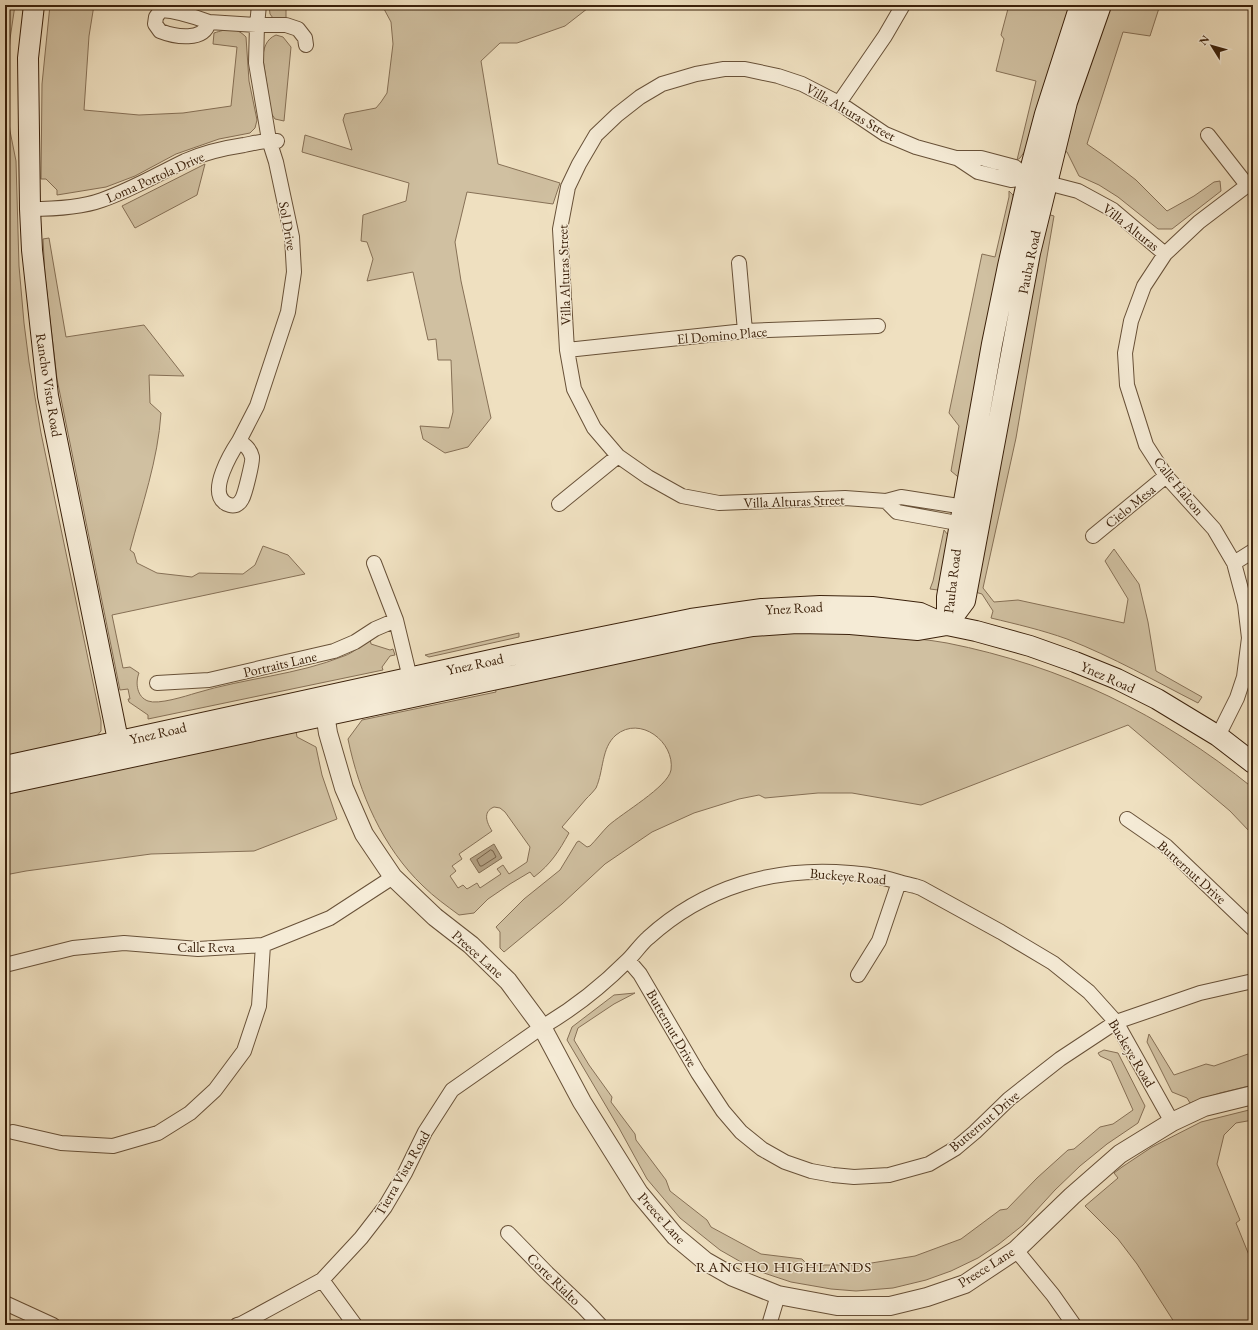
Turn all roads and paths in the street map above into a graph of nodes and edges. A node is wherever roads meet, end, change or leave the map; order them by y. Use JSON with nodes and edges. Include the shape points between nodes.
{"nodes":[{"id":1,"x":34,"y":5,"type":"edge"},
{"id":2,"x":259,"y":5,"type":"edge"},
{"id":3,"x":903,"y":5,"type":"edge"},
{"id":4,"x":1080,"y":5,"type":"edge"},
{"id":5,"x":1101,"y":5,"type":"edge"},
{"id":6,"x":209,"y":22,"type":"dead end"},
{"id":7,"x":257,"y":25,"type":"junction"},
{"id":8,"x":306,"y":45,"type":"dead end"},
{"id":9,"x":839,"y":103,"type":"junction"},
{"id":10,"x":1208,"y":135,"type":"dead end"},
{"id":11,"x":273,"y":140,"type":"junction"},
{"id":12,"x":1038,"y":180,"type":"junction"},
{"id":13,"x":1250,"y":183,"type":"edge"},
{"id":14,"x":30,"y":209,"type":"junction"},
{"id":15,"x":1165,"y":254,"type":"junction"},
{"id":16,"x":739,"y":263,"type":"dead end"},
{"id":17,"x":878,"y":326,"type":"dead end"},
{"id":18,"x":745,"y":331,"type":"junction"},
{"id":19,"x":567,"y":350,"type":"junction"},
{"id":20,"x":239,"y":441,"type":"dead end"},
{"id":21,"x":618,"y":456,"type":"junction"},
{"id":22,"x":1166,"y":476,"type":"junction"},
{"id":23,"x":559,"y":504,"type":"dead end"},
{"id":24,"x":971,"y":517,"type":"junction"},
{"id":25,"x":1093,"y":536,"type":"dead end"},
{"id":26,"x":1253,"y":551,"type":"edge"},
{"id":27,"x":374,"y":563,"type":"dead end"},
{"id":28,"x":1234,"y":563,"type":"junction"},
{"id":29,"x":396,"y":620,"type":"junction"},
{"id":30,"x":947,"y":625,"type":"junction"},
{"id":31,"x":410,"y":678,"type":"junction"},
{"id":32,"x":157,"y":682,"type":"dead end"},
{"id":33,"x":322,"y":697,"type":"junction"},
{"id":34,"x":326,"y":716,"type":"junction"},
{"id":35,"x":1218,"y":736,"type":"junction"},
{"id":36,"x":120,"y":751,"type":"junction"},
{"id":37,"x":1253,"y":763,"type":"edge"},
{"id":38,"x":5,"y":766,"type":"edge"},
{"id":39,"x":5,"y":784,"type":"edge"},
{"id":40,"x":1128,"y":819,"type":"dead end"},
{"id":41,"x":393,"y":877,"type":"junction"},
{"id":42,"x":899,"y":882,"type":"junction"},
{"id":43,"x":1253,"y":929,"type":"edge"},
{"id":44,"x":263,"y":945,"type":"junction"},
{"id":45,"x":628,"y":960,"type":"junction"},
{"id":46,"x":5,"y":965,"type":"edge"},
{"id":47,"x":858,"y":975,"type":"dead end"},
{"id":48,"x":1253,"y":981,"type":"edge"},
{"id":49,"x":1116,"y":1022,"type":"junction"},
{"id":50,"x":542,"y":1027,"type":"junction"},
{"id":51,"x":1253,"y":1095,"type":"edge"},
{"id":52,"x":1172,"y":1122,"type":"junction"},
{"id":53,"x":13,"y":1132,"type":"dead end"},
{"id":54,"x":508,"y":1233,"type":"dead end"},
{"id":55,"x":1016,"y":1250,"type":"junction"},
{"id":56,"x":322,"y":1280,"type":"junction"},
{"id":57,"x":778,"y":1295,"type":"junction"},
{"id":58,"x":5,"y":1303,"type":"edge"},
{"id":59,"x":53,"y":1325,"type":"edge"},
{"id":60,"x":237,"y":1325,"type":"edge"},
{"id":61,"x":355,"y":1325,"type":"edge"},
{"id":62,"x":600,"y":1325,"type":"edge"},
{"id":63,"x":769,"y":1325,"type":"edge"},
{"id":64,"x":1074,"y":1325,"type":"edge"}],
"edges":[{"from":1,"to":14,"type":"main road","name":"Rancho Vista Road","via":[[28,58]]},
{"from":2,"to":7,"type":"street","name":"Sol Drive"},
{"from":3,"to":9,"type":"street"},
{"from":4,"to":12,"type":"main road","name":"Pauba Road","via":[[1045,114]]},
{"from":5,"to":12,"type":"main road","name":"Pauba Road"},
{"from":6,"to":7,"type":"street"},
{"from":7,"to":8,"type":"street","via":[[286,25],[298,29],[305,38]]},
{"from":7,"to":11,"type":"street","name":"Sol Drive","via":[[256,63]]},
{"from":9,"to":12,"type":"street","name":"Villa Alturas Street","via":[[885,134],[916,147],[956,158],[981,158],[1015,167]]},
{"from":9,"to":19,"type":"street","name":"Villa Alturas Street","via":[[802,84],[778,76],[745,69],[724,69],[662,84],[617,115],[596,135],[568,187],[560,229]]},
{"from":10,"to":13,"type":"street"},
{"from":11,"to":14,"type":"street","name":"Loma Portola Drive","via":[[225,148],[186,160],[146,182],[101,201],[77,206]]},
{"from":11,"to":20,"type":"street","name":"Sol Drive","via":[[292,237],[294,272],[288,312],[261,396]]},
{"from":12,"to":15,"type":"street","name":"Villa Alturas","via":[[1078,191],[1113,210]]},
{"from":12,"to":24,"type":"main road","name":"Pauba Road","via":[[1008,266],[992,344],[976,438]]},
{"from":13,"to":15,"type":"street","name":"Calle Halcon","via":[[1199,222]]},
{"from":14,"to":36,"type":"main road","name":"Rancho Vista Road","via":[[48,396]]},
{"from":15,"to":22,"type":"street","name":"Calle Halcon","via":[[1144,286],[1131,321],[1125,354],[1126,385],[1146,445]]},
{"from":16,"to":18,"type":"street"},
{"from":17,"to":18,"type":"street","name":"El Domino Place"},
{"from":18,"to":19,"type":"street","name":"El Domino Place"},
{"from":19,"to":21,"type":"street","name":"Villa Alturas Street","via":[[574,389],[594,428]]},
{"from":21,"to":23,"type":"street"},
{"from":21,"to":24,"type":"street","name":"Villa Alturas Street","via":[[682,496],[719,503],[845,498],[886,501],[901,497]]},
{"from":22,"to":25,"type":"street","name":"Cielo Mesa"},
{"from":22,"to":28,"type":"street","name":"Calle Halcon","via":[[1214,529]]},
{"from":24,"to":30,"type":"main road","name":"Pauba Road","via":[[965,601]]},
{"from":26,"to":28,"type":"street"},
{"from":27,"to":29,"type":"street"},
{"from":28,"to":35,"type":"street","name":"Calle Halcon","via":[[1245,604],[1248,638],[1244,677],[1237,698]]},
{"from":29,"to":31,"type":"street"},
{"from":29,"to":32,"type":"street","name":"Portraits Lane","via":[[334,652],[209,680]]},
{"from":30,"to":31,"type":"main road","name":"Ynez Road","via":[[920,613],[872,607],[762,609],[691,619]]},
{"from":30,"to":34,"type":"main road","name":"Ynez Road","via":[[918,630],[843,624],[797,623],[753,626]]},
{"from":30,"to":35,"type":"main road","name":"Ynez Road","via":[[1030,646],[1117,679],[1157,699]]},
{"from":31,"to":33,"type":"main road","name":"Ynez Road"},
{"from":33,"to":34,"type":"street","name":"Preece Lane"},
{"from":33,"to":36,"type":"main road","name":"Ynez Road"},
{"from":34,"to":36,"type":"main road","name":"Ynez Road"},
{"from":34,"to":41,"type":"street","name":"Preece Lane","via":[[328,733],[344,788],[364,834]]},
{"from":35,"to":37,"type":"main road","name":"Ynez Road"},
{"from":36,"to":38,"type":"main road","name":"Ynez Road"},
{"from":36,"to":39,"type":"main road","name":"Ynez Road"},
{"from":40,"to":43,"type":"street","name":"Butternut Drive","via":[[1166,846]]},
{"from":41,"to":44,"type":"street","name":"Calle Reva","via":[[330,918]]},
{"from":41,"to":50,"type":"street","name":"Preece Lane","via":[[508,981]]},
{"from":42,"to":45,"type":"street","name":"Buckeye Road","via":[[873,875],[804,872],[768,876],[726,888],[692,906],[647,939]]},
{"from":42,"to":47,"type":"street","via":[[879,941]]},
{"from":42,"to":49,"type":"street","name":"Buckeye Road","via":[[921,888],[939,897],[1053,963],[1089,992]]},
{"from":44,"to":46,"type":"street","name":"Calle Reva","via":[[198,949],[124,943],[73,948]]},
{"from":44,"to":53,"type":"street","via":[[259,1006],[244,1051],[214,1090],[190,1113],[158,1133],[113,1146],[61,1143]]},
{"from":45,"to":49,"type":"street","name":"Butternut Drive","via":[[640,974],[722,1111],[742,1132],[762,1149],[785,1162],[833,1175],[889,1175],[929,1164],[956,1148],[1009,1099],[1060,1059]]},
{"from":45,"to":50,"type":"street","name":"Buckeye Road","via":[[589,995]]},
{"from":48,"to":49,"type":"street","name":"Butternut Drive","via":[[1200,993]]},
{"from":49,"to":52,"type":"street","name":"Buckeye Road"},
{"from":50,"to":56,"type":"street","name":"Tierra Vista Road","via":[[452,1090],[425,1132],[385,1207],[361,1238]]},
{"from":50,"to":57,"type":"street","name":"Preece Lane","via":[[582,1102],[639,1193],[675,1236],[705,1261],[733,1277]]},
{"from":51,"to":52,"type":"street","name":"Preece Lane","via":[[1204,1107]]},
{"from":52,"to":55,"type":"street","name":"Preece Lane","via":[[1120,1154]]},
{"from":54,"to":62,"type":"street","name":"Corte Rialto"},
{"from":55,"to":57,"type":"street","name":"Preece Lane","via":[[964,1284],[890,1306],[836,1306]]},
{"from":55,"to":64,"type":"street"},
{"from":56,"to":60,"type":"street","name":"Tierra Vista Road"},
{"from":56,"to":61,"type":"street"},
{"from":57,"to":63,"type":"street"},
{"from":58,"to":59,"type":"street"}]}
